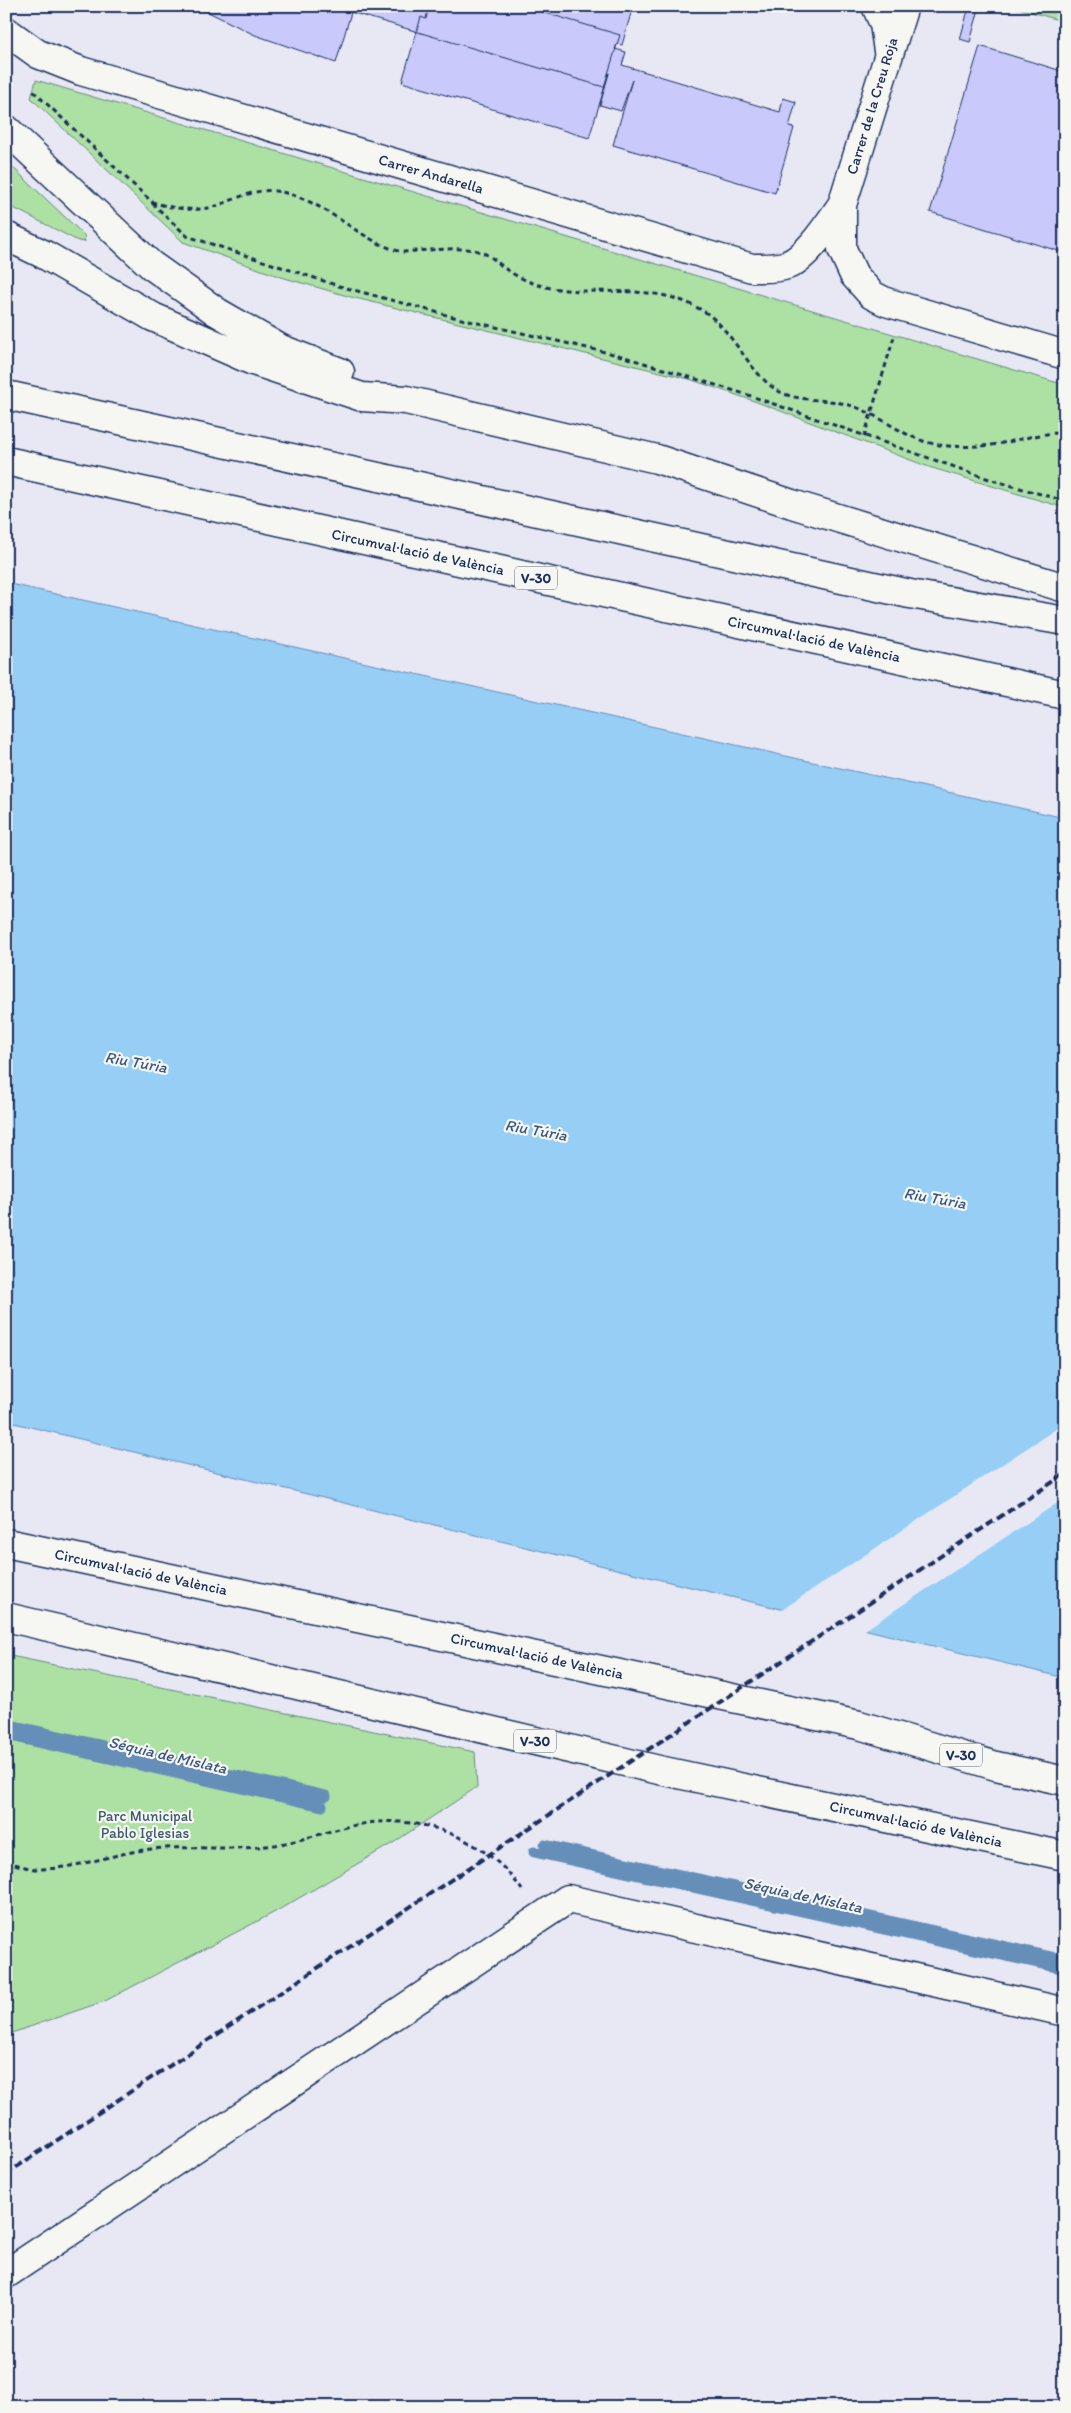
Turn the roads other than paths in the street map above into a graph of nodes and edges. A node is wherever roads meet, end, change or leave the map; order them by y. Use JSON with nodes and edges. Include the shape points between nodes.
{"nodes":[{"id":1,"x":876,"y":6,"type":"edge"},
{"id":2,"x":904,"y":6,"type":"edge"},
{"id":3,"x":6,"y":31,"type":"edge"},
{"id":4,"x":888,"y":51,"type":"junction"},
{"id":5,"x":6,"y":129,"type":"edge"},
{"id":6,"x":842,"y":205,"type":"junction"},
{"id":7,"x":6,"y":236,"type":"edge"},
{"id":8,"x":1065,"y":355,"type":"edge"},
{"id":9,"x":6,"y":394,"type":"edge"},
{"id":10,"x":406,"y":400,"type":"junction"},
{"id":11,"x":6,"y":460,"type":"edge"},
{"id":12,"x":1065,"y":588,"type":"edge"},
{"id":13,"x":1065,"y":621,"type":"edge"},
{"id":14,"x":1065,"y":695,"type":"edge"},
{"id":15,"x":6,"y":1543,"type":"edge"},
{"id":16,"x":6,"y":1617,"type":"edge"},
{"id":17,"x":1065,"y":1781,"type":"edge"},
{"id":18,"x":1065,"y":1856,"type":"edge"},
{"id":19,"x":1065,"y":2012,"type":"edge"},
{"id":20,"x":6,"y":2274,"type":"edge"}],
"edges":[{"from":1,"to":4,"type":"main road","via":[[884,24]]},
{"from":2,"to":4,"type":"main road","name":"Carrer de la Creu Roja"},
{"from":3,"to":6,"type":"main road","name":"Carrer Andarella","via":[[38,54],[81,72],[752,268],[788,265],[808,249]]},
{"from":4,"to":6,"type":"main road","name":"Carrer de la Creu Roja"},
{"from":5,"to":10,"type":"main road","via":[[151,265],[217,312],[281,349]]},
{"from":6,"to":8,"type":"main road","via":[[842,249],[854,276],[872,295],[886,302]]},
{"from":7,"to":10,"type":"main road","via":[[153,317],[253,361],[362,397]]},
{"from":9,"to":13,"type":"main road","via":[[910,594]]},
{"from":10,"to":12,"type":"main road","via":[[657,459]]},
{"from":11,"to":14,"type":"main road","name":"Circumval·lació de València","number":"V-30"},
{"from":15,"to":17,"type":"main road","name":"Circumval·lació de València","number":"V-30","via":[[859,1725],[996,1766]]},
{"from":16,"to":18,"type":"main road","name":"Circumval·lació de València","number":"V-30","via":[[659,1770]]},
{"from":19,"to":20,"type":"main road","via":[[568,1899]]}]}
